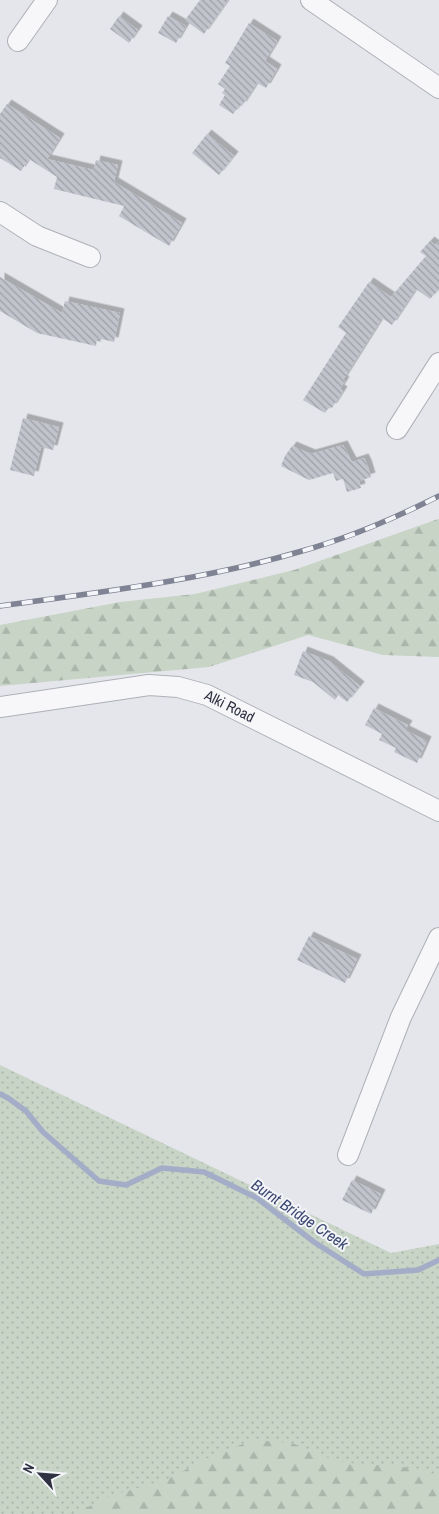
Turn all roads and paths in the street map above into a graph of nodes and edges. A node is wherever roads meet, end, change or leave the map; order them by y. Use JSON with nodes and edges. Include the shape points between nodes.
{"nodes":[{"id":1,"x":48,"y":0,"type":"edge"},
{"id":2,"x":311,"y":0,"type":"edge"},
{"id":3,"x":18,"y":41,"type":"dead end"},
{"id":4,"x":439,"y":88,"type":"edge"},
{"id":5,"x":0,"y":212,"type":"edge"},
{"id":6,"x":90,"y":257,"type":"dead end"},
{"id":7,"x":439,"y":363,"type":"edge"},
{"id":8,"x":397,"y":429,"type":"dead end"},
{"id":9,"x":0,"y":707,"type":"edge"},
{"id":10,"x":439,"y":811,"type":"edge"},
{"id":11,"x":439,"y":938,"type":"edge"},
{"id":12,"x":348,"y":1155,"type":"dead end"}],
"edges":[{"from":1,"to":3,"type":"street"},
{"from":2,"to":4,"type":"street"},
{"from":5,"to":6,"type":"street","via":[[37,236]]},
{"from":7,"to":8,"type":"street"},
{"from":9,"to":10,"type":"street","name":"Alki Road","via":[[149,685],[178,687],[207,695]]},
{"from":11,"to":12,"type":"street","via":[[401,1017]]}]}
